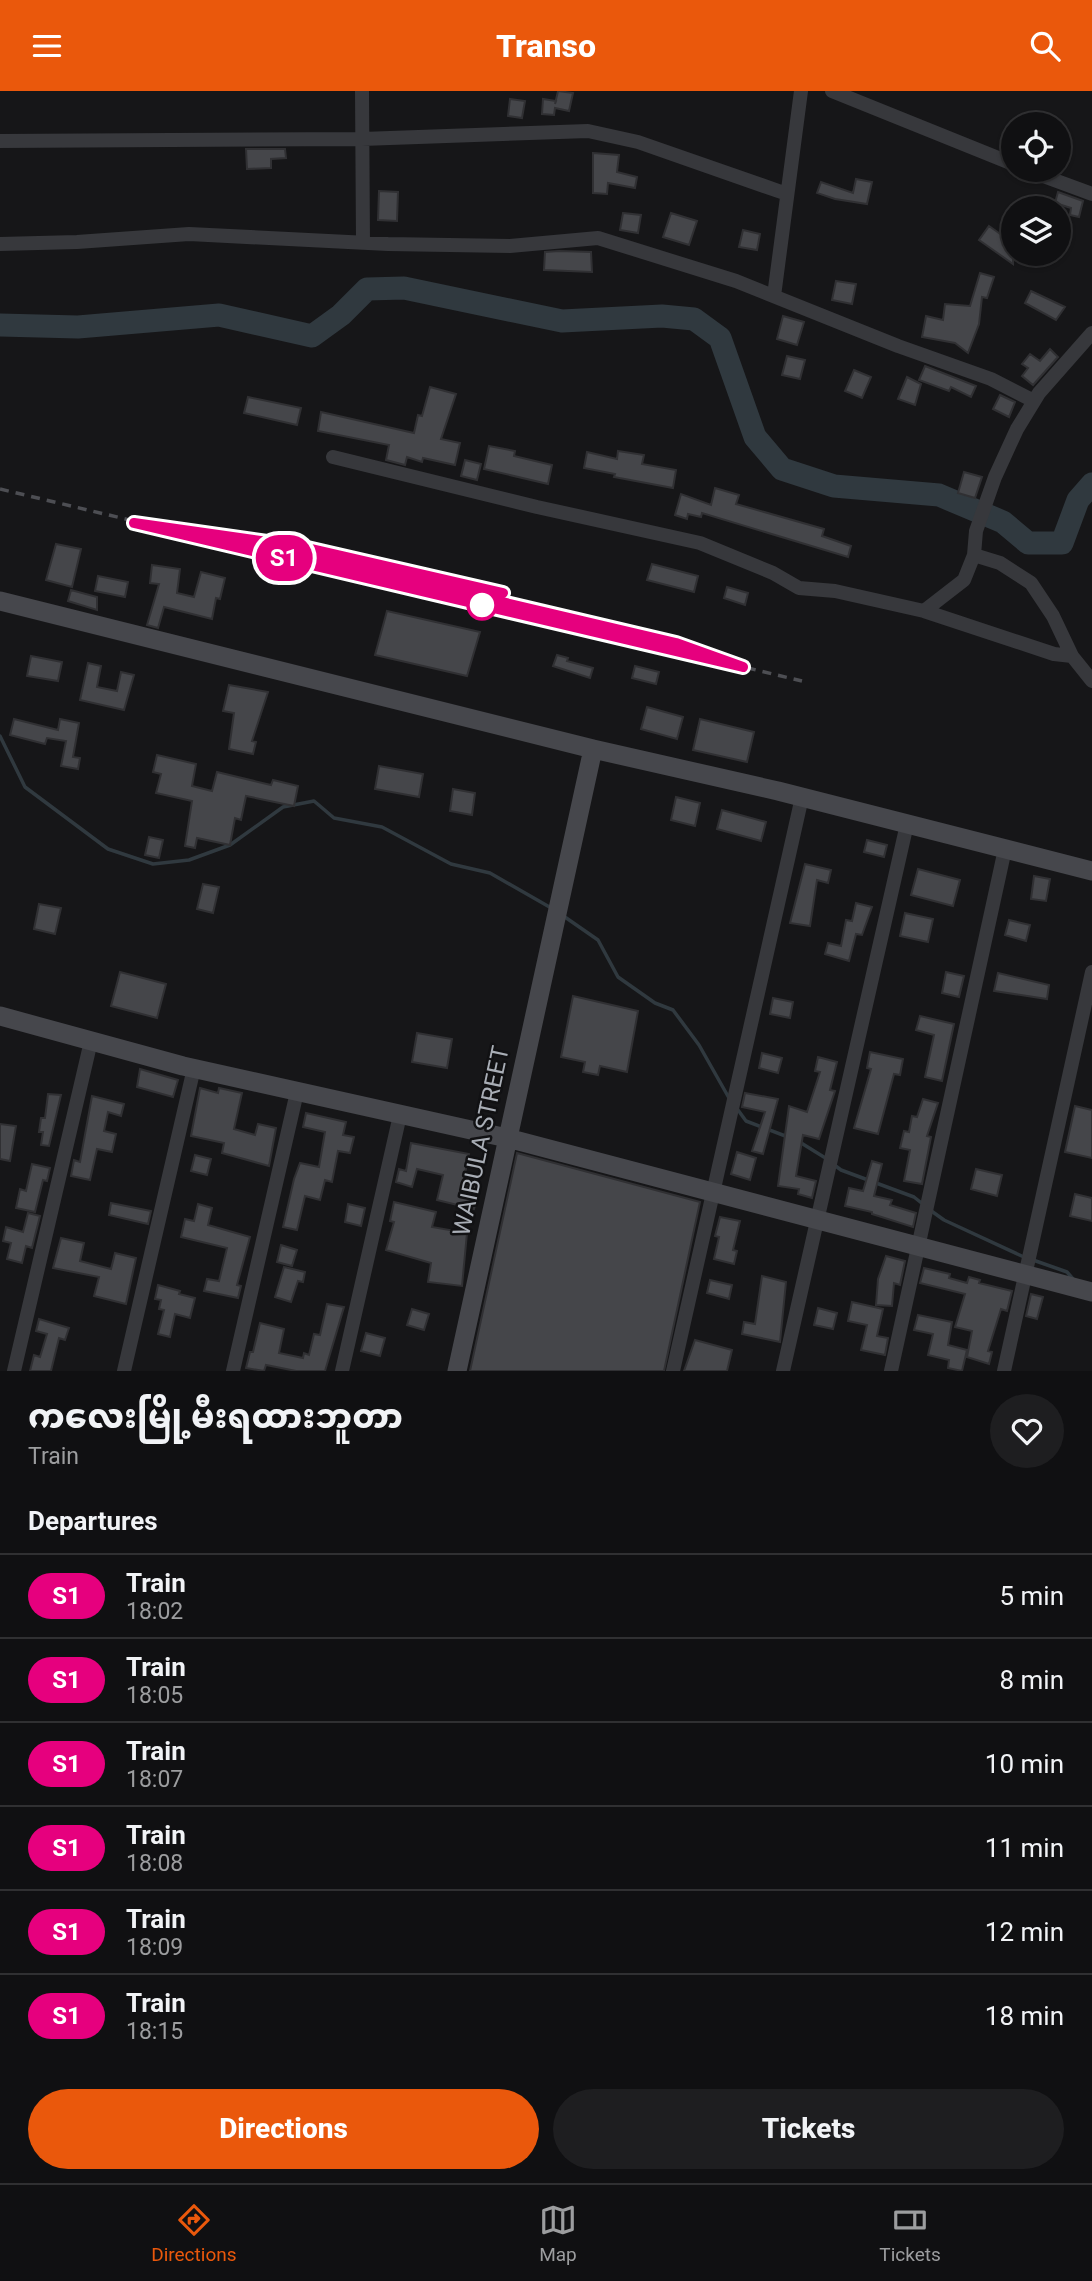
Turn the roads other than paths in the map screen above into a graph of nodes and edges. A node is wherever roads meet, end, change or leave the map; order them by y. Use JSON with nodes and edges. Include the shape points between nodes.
{"nodes":[{"id":1,"x":362,"y":91,"type":"edge"},
{"id":2,"x":801,"y":91,"type":"edge"},
{"id":3,"x":832,"y":91,"type":"edge"},
{"id":4,"x":362,"y":139,"type":"junction"},
{"id":5,"x":0,"y":141,"type":"edge"},
{"id":6,"x":1001,"y":160,"type":"edge"},
{"id":7,"x":1060,"y":182,"type":"edge"},
{"id":8,"x":787,"y":194,"type":"junction"},
{"id":9,"x":1092,"y":194,"type":"edge"},
{"id":10,"x":363,"y":243,"type":"junction"},
{"id":11,"x":0,"y":244,"type":"edge"},
{"id":12,"x":774,"y":296,"type":"junction"},
{"id":13,"x":1092,"y":333,"type":"edge"},
{"id":14,"x":1034,"y":401,"type":"junction"},
{"id":15,"x":333,"y":457,"type":"dead end"},
{"id":16,"x":974,"y":555,"type":"junction"},
{"id":17,"x":0,"y":601,"type":"edge"},
{"id":18,"x":924,"y":611,"type":"junction"},
{"id":19,"x":1072,"y":656,"type":"junction"},
{"id":20,"x":1092,"y":681,"type":"edge"},
{"id":21,"x":593,"y":749,"type":"junction"},
{"id":22,"x":802,"y":797,"type":"junction"},
{"id":23,"x":907,"y":824,"type":"junction"},
{"id":24,"x":1005,"y":849,"type":"junction"},
{"id":25,"x":1092,"y":871,"type":"edge"},
{"id":26,"x":1092,"y":972,"type":"edge"},
{"id":27,"x":0,"y":1016,"type":"edge"},
{"id":28,"x":90,"y":1041,"type":"junction"},
{"id":29,"x":194,"y":1069,"type":"junction"},
{"id":30,"x":297,"y":1091,"type":"junction"},
{"id":31,"x":400,"y":1115,"type":"junction"},
{"id":32,"x":507,"y":1139,"type":"junction"},
{"id":33,"x":712,"y":1191,"type":"junction"},
{"id":34,"x":816,"y":1219,"type":"junction"},
{"id":35,"x":918,"y":1247,"type":"junction"},
{"id":36,"x":1026,"y":1273,"type":"junction"},
{"id":37,"x":1092,"y":1292,"type":"edge"},
{"id":38,"x":14,"y":1371,"type":"edge"},
{"id":39,"x":124,"y":1371,"type":"edge"},
{"id":40,"x":233,"y":1371,"type":"edge"},
{"id":41,"x":342,"y":1371,"type":"edge"},
{"id":42,"x":457,"y":1371,"type":"edge"},
{"id":43,"x":673,"y":1371,"type":"edge"},
{"id":44,"x":783,"y":1371,"type":"edge"},
{"id":45,"x":891,"y":1371,"type":"edge"},
{"id":46,"x":1004,"y":1371,"type":"edge"}],
"edges":[{"from":1,"to":4,"type":"street"},
{"from":2,"to":8,"type":"street"},
{"from":3,"to":6,"type":"street"},
{"from":4,"to":5,"type":"street"},
{"from":4,"to":8,"type":"street","via":[[588,131],[638,142]]},
{"from":4,"to":10,"type":"street"},
{"from":7,"to":9,"type":"street"},
{"from":8,"to":12,"type":"street"},
{"from":10,"to":11,"type":"street","via":[[189,234]]},
{"from":10,"to":12,"type":"street","via":[[510,246],[598,238]]},
{"from":12,"to":14,"type":"street","via":[[991,379]]},
{"from":13,"to":14,"type":"street"},
{"from":14,"to":16,"type":"street","via":[[989,493],[976,530]]},
{"from":15,"to":18,"type":"street","via":[[700,543],[799,587]]},
{"from":16,"to":18,"type":"street","via":[[964,580]]},
{"from":16,"to":19,"type":"street","via":[[1000,563],[1031,583]]},
{"from":17,"to":21,"type":"street"},
{"from":18,"to":19,"type":"street"},
{"from":19,"to":20,"type":"street"},
{"from":21,"to":22,"type":"street"},
{"from":21,"to":32,"type":"street","name":"WAIBULA STREET"},
{"from":22,"to":23,"type":"street"},
{"from":22,"to":33,"type":"street"},
{"from":23,"to":24,"type":"street"},
{"from":23,"to":34,"type":"street"},
{"from":24,"to":25,"type":"street"},
{"from":24,"to":35,"type":"street"},
{"from":26,"to":36,"type":"street"},
{"from":27,"to":28,"type":"street"},
{"from":28,"to":29,"type":"street"},
{"from":28,"to":38,"type":"street"},
{"from":29,"to":30,"type":"street"},
{"from":29,"to":39,"type":"street"},
{"from":30,"to":31,"type":"street"},
{"from":30,"to":40,"type":"street"},
{"from":31,"to":32,"type":"street"},
{"from":31,"to":41,"type":"street"},
{"from":32,"to":33,"type":"street"},
{"from":32,"to":42,"type":"street","name":"WAIBULA STREET"},
{"from":33,"to":34,"type":"street"},
{"from":33,"to":43,"type":"street"},
{"from":34,"to":35,"type":"street"},
{"from":34,"to":44,"type":"street"},
{"from":35,"to":36,"type":"street"},
{"from":35,"to":45,"type":"street"},
{"from":36,"to":37,"type":"street"},
{"from":36,"to":46,"type":"street"}]}
